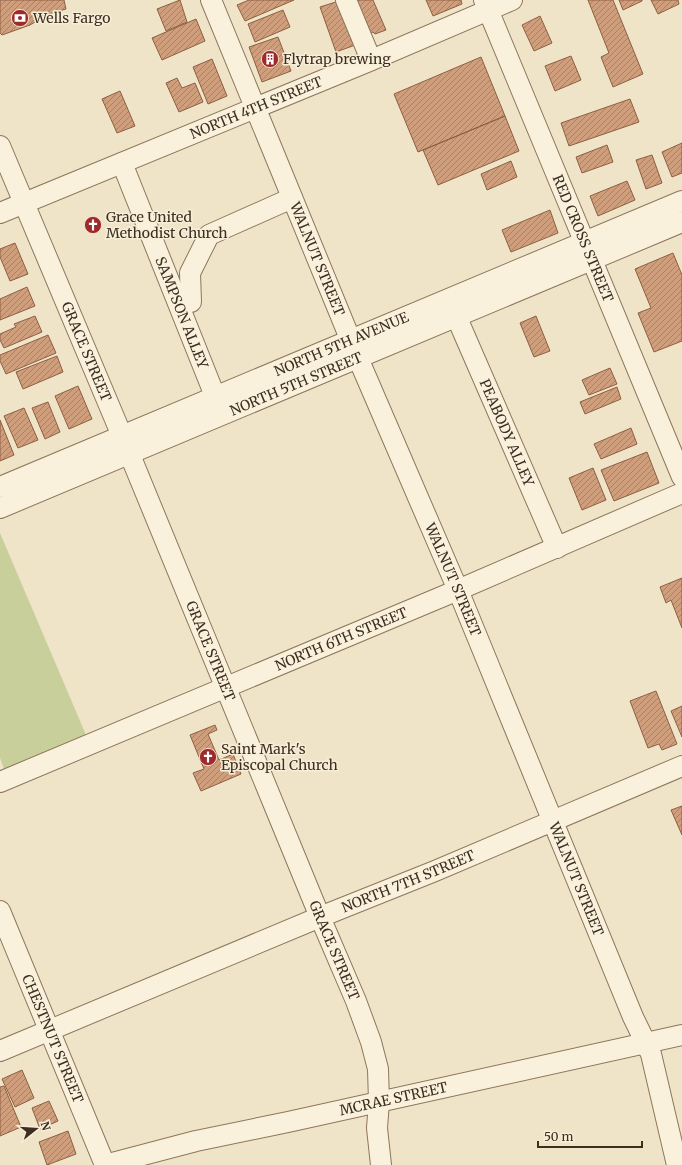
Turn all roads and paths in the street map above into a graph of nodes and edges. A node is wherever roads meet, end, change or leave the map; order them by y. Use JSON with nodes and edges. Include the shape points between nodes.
{"nodes":[{"id":1,"x":211,"y":0,"type":"edge"},
{"id":2,"x":346,"y":0,"type":"edge"},
{"id":3,"x":512,"y":0,"type":"edge"},
{"id":4,"x":486,"y":5,"type":"edge"},
{"id":5,"x":371,"y":60,"type":"junction"},
{"id":6,"x":255,"y":107,"type":"junction"},
{"id":7,"x":0,"y":146,"type":"edge"},
{"id":8,"x":122,"y":163,"type":"junction"},
{"id":9,"x":292,"y":198,"type":"junction"},
{"id":10,"x":682,"y":201,"type":"edge"},
{"id":11,"x":24,"y":203,"type":"junction"},
{"id":12,"x":0,"y":214,"type":"edge"},
{"id":13,"x":682,"y":222,"type":"edge"},
{"id":14,"x":584,"y":242,"type":"junction"},
{"id":15,"x":592,"y":260,"type":"junction"},
{"id":16,"x":191,"y":302,"type":"dead end"},
{"id":17,"x":457,"y":318,"type":"junction"},
{"id":18,"x":351,"y":340,"type":"junction"},
{"id":19,"x":358,"y":358,"type":"junction"},
{"id":20,"x":215,"y":396,"type":"junction"},
{"id":21,"x":122,"y":436,"type":"junction"},
{"id":22,"x":130,"y":455,"type":"junction"},
{"id":23,"x":682,"y":477,"type":"edge"},
{"id":24,"x":0,"y":487,"type":"edge"},
{"id":25,"x":682,"y":493,"type":"edge"},
{"id":26,"x":0,"y":508,"type":"edge"},
{"id":27,"x":557,"y":548,"type":"junction"},
{"id":28,"x":458,"y":590,"type":"junction"},
{"id":29,"x":225,"y":687,"type":"junction"},
{"id":30,"x":682,"y":766,"type":"edge"},
{"id":31,"x":0,"y":782,"type":"edge"},
{"id":32,"x":553,"y":822,"type":"junction"},
{"id":33,"x":0,"y":911,"type":"edge"},
{"id":34,"x":320,"y":917,"type":"junction"},
{"id":35,"x":50,"y":1031,"type":"junction"},
{"id":36,"x":682,"y":1035,"type":"edge"},
{"id":37,"x":647,"y":1043,"type":"junction"},
{"id":38,"x":0,"y":1051,"type":"edge"},
{"id":39,"x":379,"y":1102,"type":"junction"},
{"id":40,"x":105,"y":1165,"type":"edge"},
{"id":41,"x":381,"y":1165,"type":"edge"},
{"id":42,"x":677,"y":1165,"type":"edge"}],
"edges":[{"from":1,"to":6,"type":"street","name":"WALNUT STREET"},
{"from":2,"to":5,"type":"street"},
{"from":3,"to":4,"type":"street","name":"NORTH 4TH STREET"},
{"from":4,"to":5,"type":"street","name":"NORTH 4TH STREET"},
{"from":4,"to":14,"type":"street","name":"RED CROSS STREET"},
{"from":5,"to":6,"type":"street","name":"NORTH 4TH STREET"},
{"from":6,"to":8,"type":"street","name":"NORTH 4TH STREET"},
{"from":6,"to":9,"type":"street","name":"WALNUT STREET"},
{"from":7,"to":11,"type":"street","name":"GRACE STREET"},
{"from":8,"to":11,"type":"street","name":"NORTH 4TH STREET"},
{"from":8,"to":20,"type":"street","name":"SAMPSON ALLEY"},
{"from":9,"to":16,"type":"street","via":[[209,236],[190,273]]},
{"from":9,"to":18,"type":"street","name":"WALNUT STREET"},
{"from":10,"to":14,"type":"street","name":"NORTH 5TH AVENUE"},
{"from":11,"to":12,"type":"street","name":"NORTH 4TH STREET"},
{"from":11,"to":21,"type":"street","name":"GRACE STREET"},
{"from":13,"to":15,"type":"street"},
{"from":14,"to":15,"type":"street","name":"RED CROSS STREET"},
{"from":14,"to":18,"type":"street","name":"NORTH 5TH AVENUE"},
{"from":15,"to":17,"type":"street","name":"NORTH 5TH STREET"},
{"from":15,"to":23,"type":"street","name":"RED CROSS STREET"},
{"from":17,"to":19,"type":"street","name":"NORTH 5TH STREET"},
{"from":17,"to":27,"type":"street","name":"PEABODY ALLEY"},
{"from":18,"to":19,"type":"street","name":"WALNUT STREET"},
{"from":18,"to":20,"type":"street","name":"NORTH 5TH AVENUE"},
{"from":19,"to":22,"type":"street","name":"NORTH 5TH STREET"},
{"from":19,"to":28,"type":"street","name":"WALNUT STREET"},
{"from":20,"to":21,"type":"street","name":"NORTH 5TH AVENUE"},
{"from":21,"to":22,"type":"street","name":"GRACE STREET"},
{"from":21,"to":24,"type":"street","name":"NORTH 5TH AVENUE"},
{"from":22,"to":26,"type":"street","name":"NORTH 5TH STREET"},
{"from":22,"to":29,"type":"street","name":"GRACE STREET"},
{"from":25,"to":27,"type":"street","name":"NORTH 6TH STREET"},
{"from":27,"to":28,"type":"street","name":"NORTH 6TH STREET"},
{"from":28,"to":29,"type":"street","name":"NORTH 6TH STREET"},
{"from":28,"to":32,"type":"street","name":"WALNUT STREET"},
{"from":29,"to":31,"type":"street","name":"NORTH 6TH STREET"},
{"from":29,"to":34,"type":"street","name":"GRACE STREET"},
{"from":30,"to":32,"type":"street","name":"NORTH 7TH STREET"},
{"from":32,"to":34,"type":"street","name":"NORTH 7TH STREET"},
{"from":32,"to":37,"type":"street","name":"WALNUT STREET","via":[[633,1017]]},
{"from":33,"to":35,"type":"street","name":"CHESTNUT STREET"},
{"from":34,"to":35,"type":"street","name":"NORTH 7TH STREET"},
{"from":34,"to":39,"type":"street","name":"GRACE STREET","via":[[371,1042],[378,1069]]},
{"from":35,"to":38,"type":"street","name":"NORTH 7TH STREET"},
{"from":35,"to":40,"type":"street","name":"CHESTNUT STREET"},
{"from":36,"to":37,"type":"street","name":"MCRAE STREET"},
{"from":37,"to":39,"type":"street","name":"MCRAE STREET"},
{"from":37,"to":42,"type":"street","name":"WALNUT STREET"},
{"from":39,"to":40,"type":"street","name":"MCRAE STREET","via":[[196,1142]]},
{"from":39,"to":41,"type":"street","name":"GRACE STREET","via":[[377,1128]]}]}
